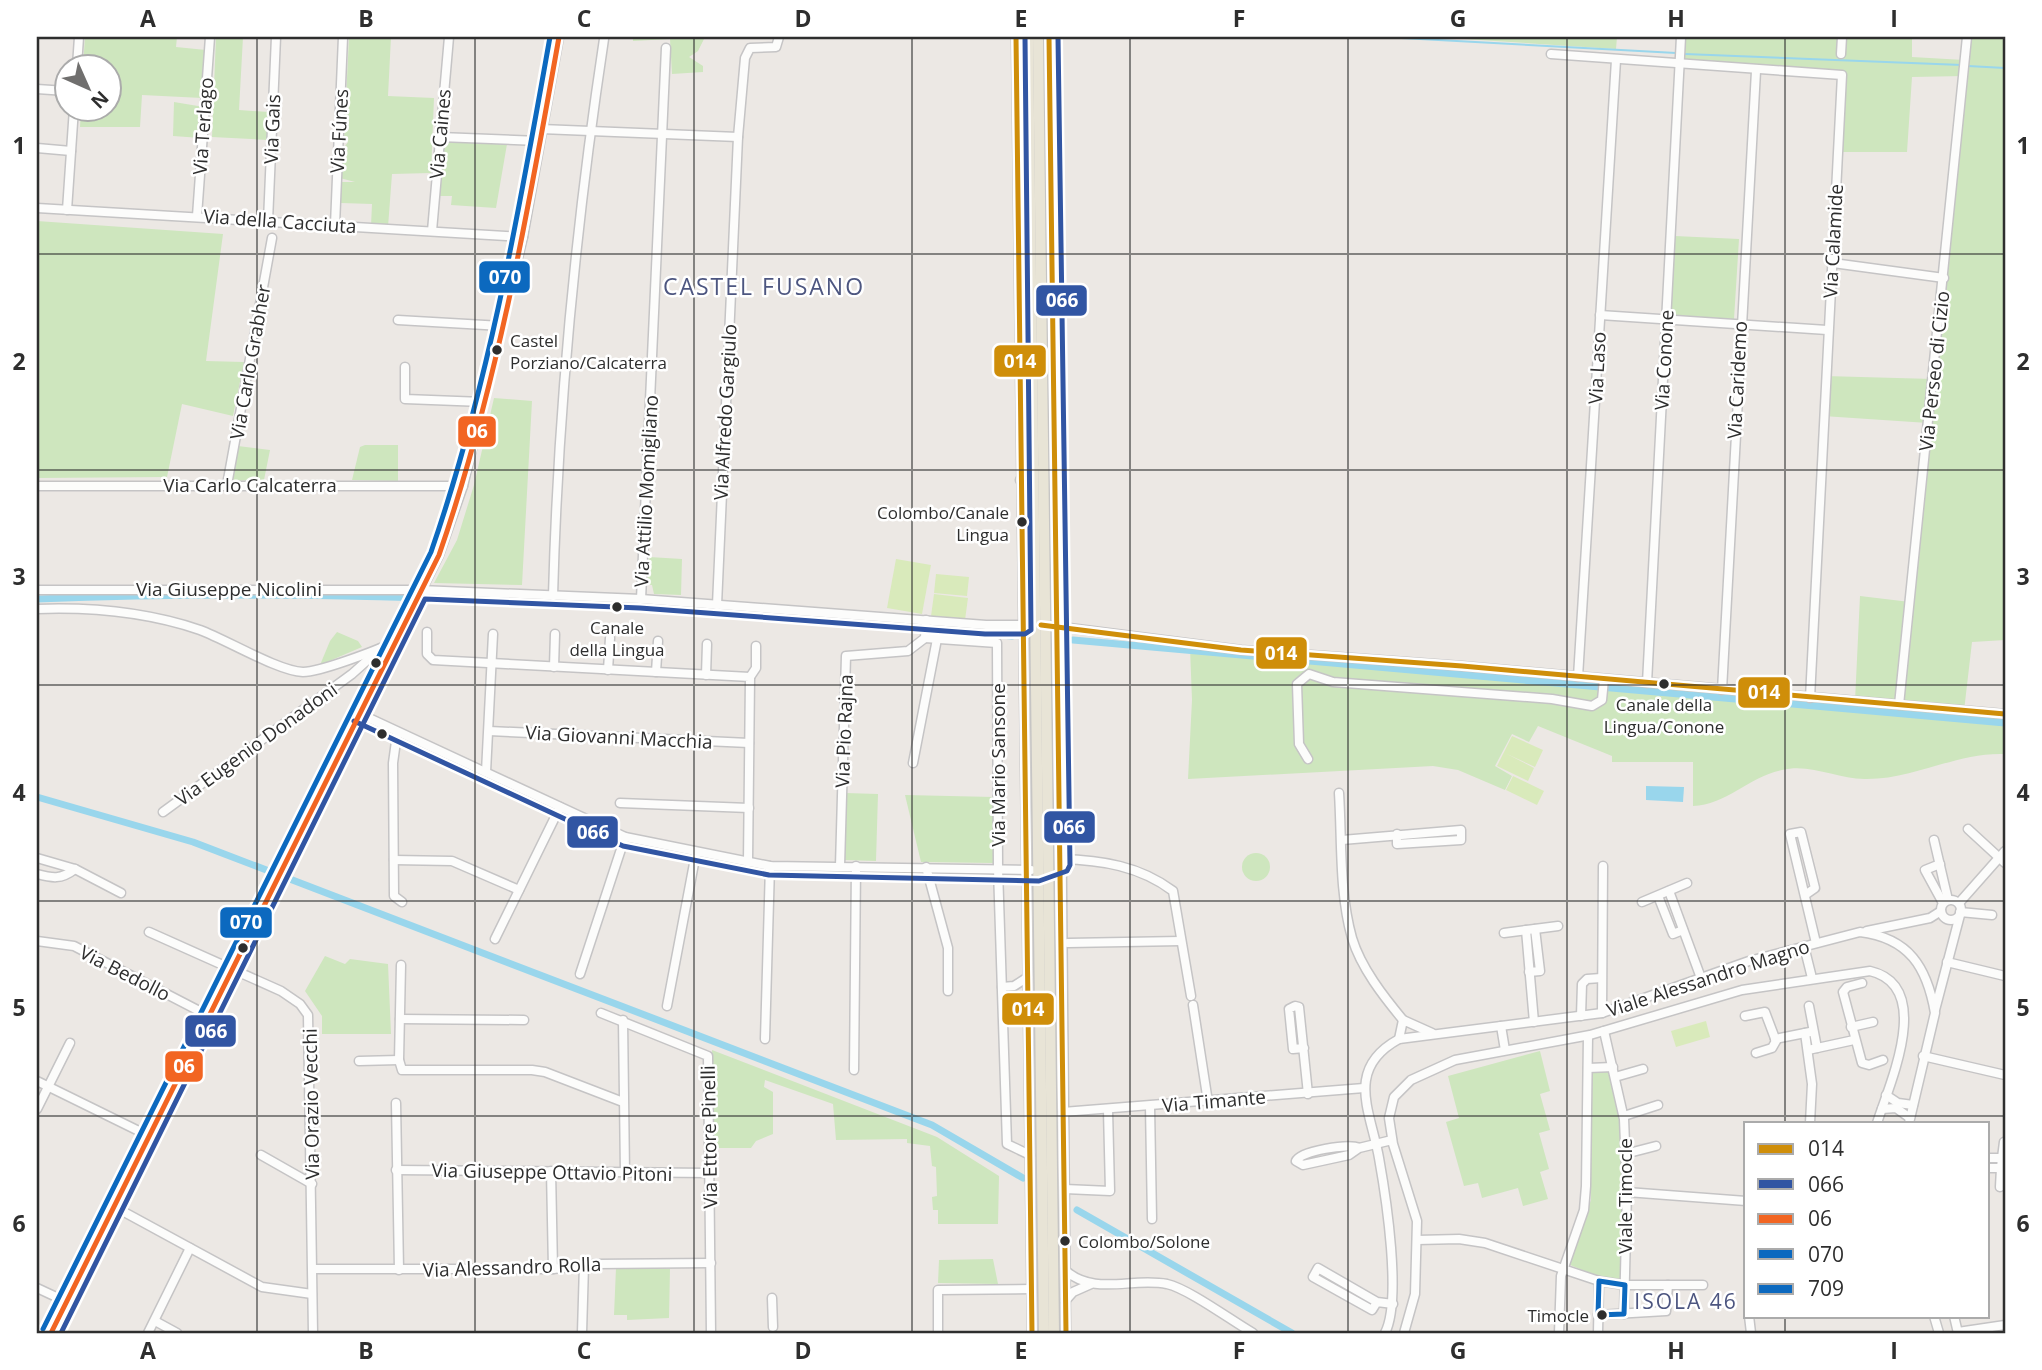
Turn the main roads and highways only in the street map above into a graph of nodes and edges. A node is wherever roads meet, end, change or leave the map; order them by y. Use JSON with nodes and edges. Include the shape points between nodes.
{"nodes":[{"id":1,"x":1028,"y":37,"type":"edge"},
{"id":2,"x":1038,"y":37,"type":"edge"},
{"id":3,"x":1034,"y":468,"type":"junction"},
{"id":4,"x":1021,"y":480,"type":"road end"},
{"id":5,"x":1035,"y":625,"type":"junction"},
{"id":6,"x":1044,"y":872,"type":"junction"},
{"id":7,"x":1044,"y":1333,"type":"edge"},
{"id":8,"x":1054,"y":1333,"type":"edge"}],
"edges":[{"from":1,"to":3,"type":"main road"},
{"from":2,"to":5,"type":"main road"},
{"from":3,"to":4,"type":"main road"},
{"from":3,"to":5,"type":"main road"},
{"from":5,"to":6,"type":"main road"},
{"from":5,"to":6,"type":"main road","via":[[1048,792]]},
{"from":6,"to":7,"type":"main road"},
{"from":6,"to":8,"type":"main road"}]}
